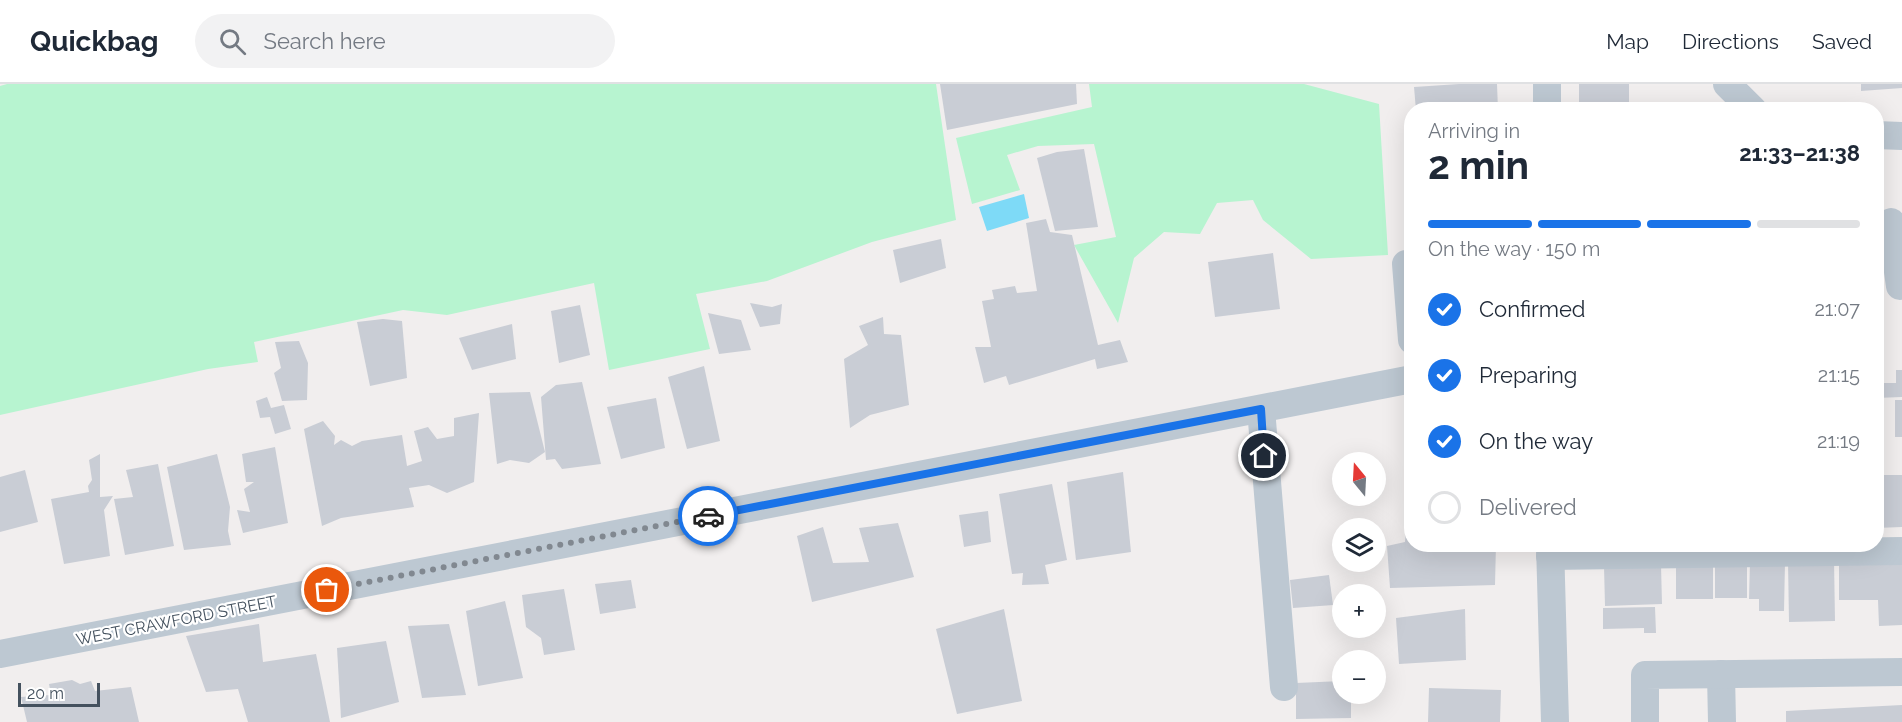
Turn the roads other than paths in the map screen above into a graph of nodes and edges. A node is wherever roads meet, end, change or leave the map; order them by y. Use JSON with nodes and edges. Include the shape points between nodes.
{"nodes":[{"id":1,"x":1547,"y":84,"type":"edge"},
{"id":2,"x":1727,"y":84,"type":"edge"},
{"id":3,"x":1547,"y":102,"type":"edge"},
{"id":4,"x":1746,"y":102,"type":"edge"},
{"id":5,"x":1884,"y":135,"type":"edge"},
{"id":6,"x":1902,"y":136,"type":"edge"},
{"id":7,"x":1890,"y":221,"type":"edge"},
{"id":8,"x":1893,"y":287,"type":"edge"},
{"id":9,"x":1404,"y":381,"type":"edge"},
{"id":10,"x":1261,"y":409,"type":"junction"},
{"id":11,"x":1884,"y":551,"type":"edge"},
{"id":12,"x":1902,"y":551,"type":"edge"},
{"id":13,"x":1550,"y":552,"type":"edge"},
{"id":14,"x":0,"y":654,"type":"edge"},
{"id":15,"x":1902,"y":672,"type":"edge"},
{"id":16,"x":1721,"y":674,"type":"junction"},
{"id":17,"x":1284,"y":687,"type":"dead end"},
{"id":18,"x":1555,"y":722,"type":"edge"},
{"id":19,"x":1645,"y":722,"type":"edge"},
{"id":20,"x":1722,"y":722,"type":"edge"}],
"edges":[{"from":1,"to":3,"type":"street"},
{"from":2,"to":4,"type":"street"},
{"from":5,"to":6,"type":"street"},
{"from":7,"to":8,"type":"street"},
{"from":9,"to":10,"type":"street","name":"WEST CRAWFORD STREET"},
{"from":10,"to":14,"type":"street","name":"WEST CRAWFORD STREET"},
{"from":10,"to":17,"type":"street"},
{"from":11,"to":12,"type":"street"},
{"from":13,"to":18,"type":"street"},
{"from":15,"to":16,"type":"street"},
{"from":16,"to":19,"type":"street","via":[[1645,675]]},
{"from":16,"to":20,"type":"street"}]}
